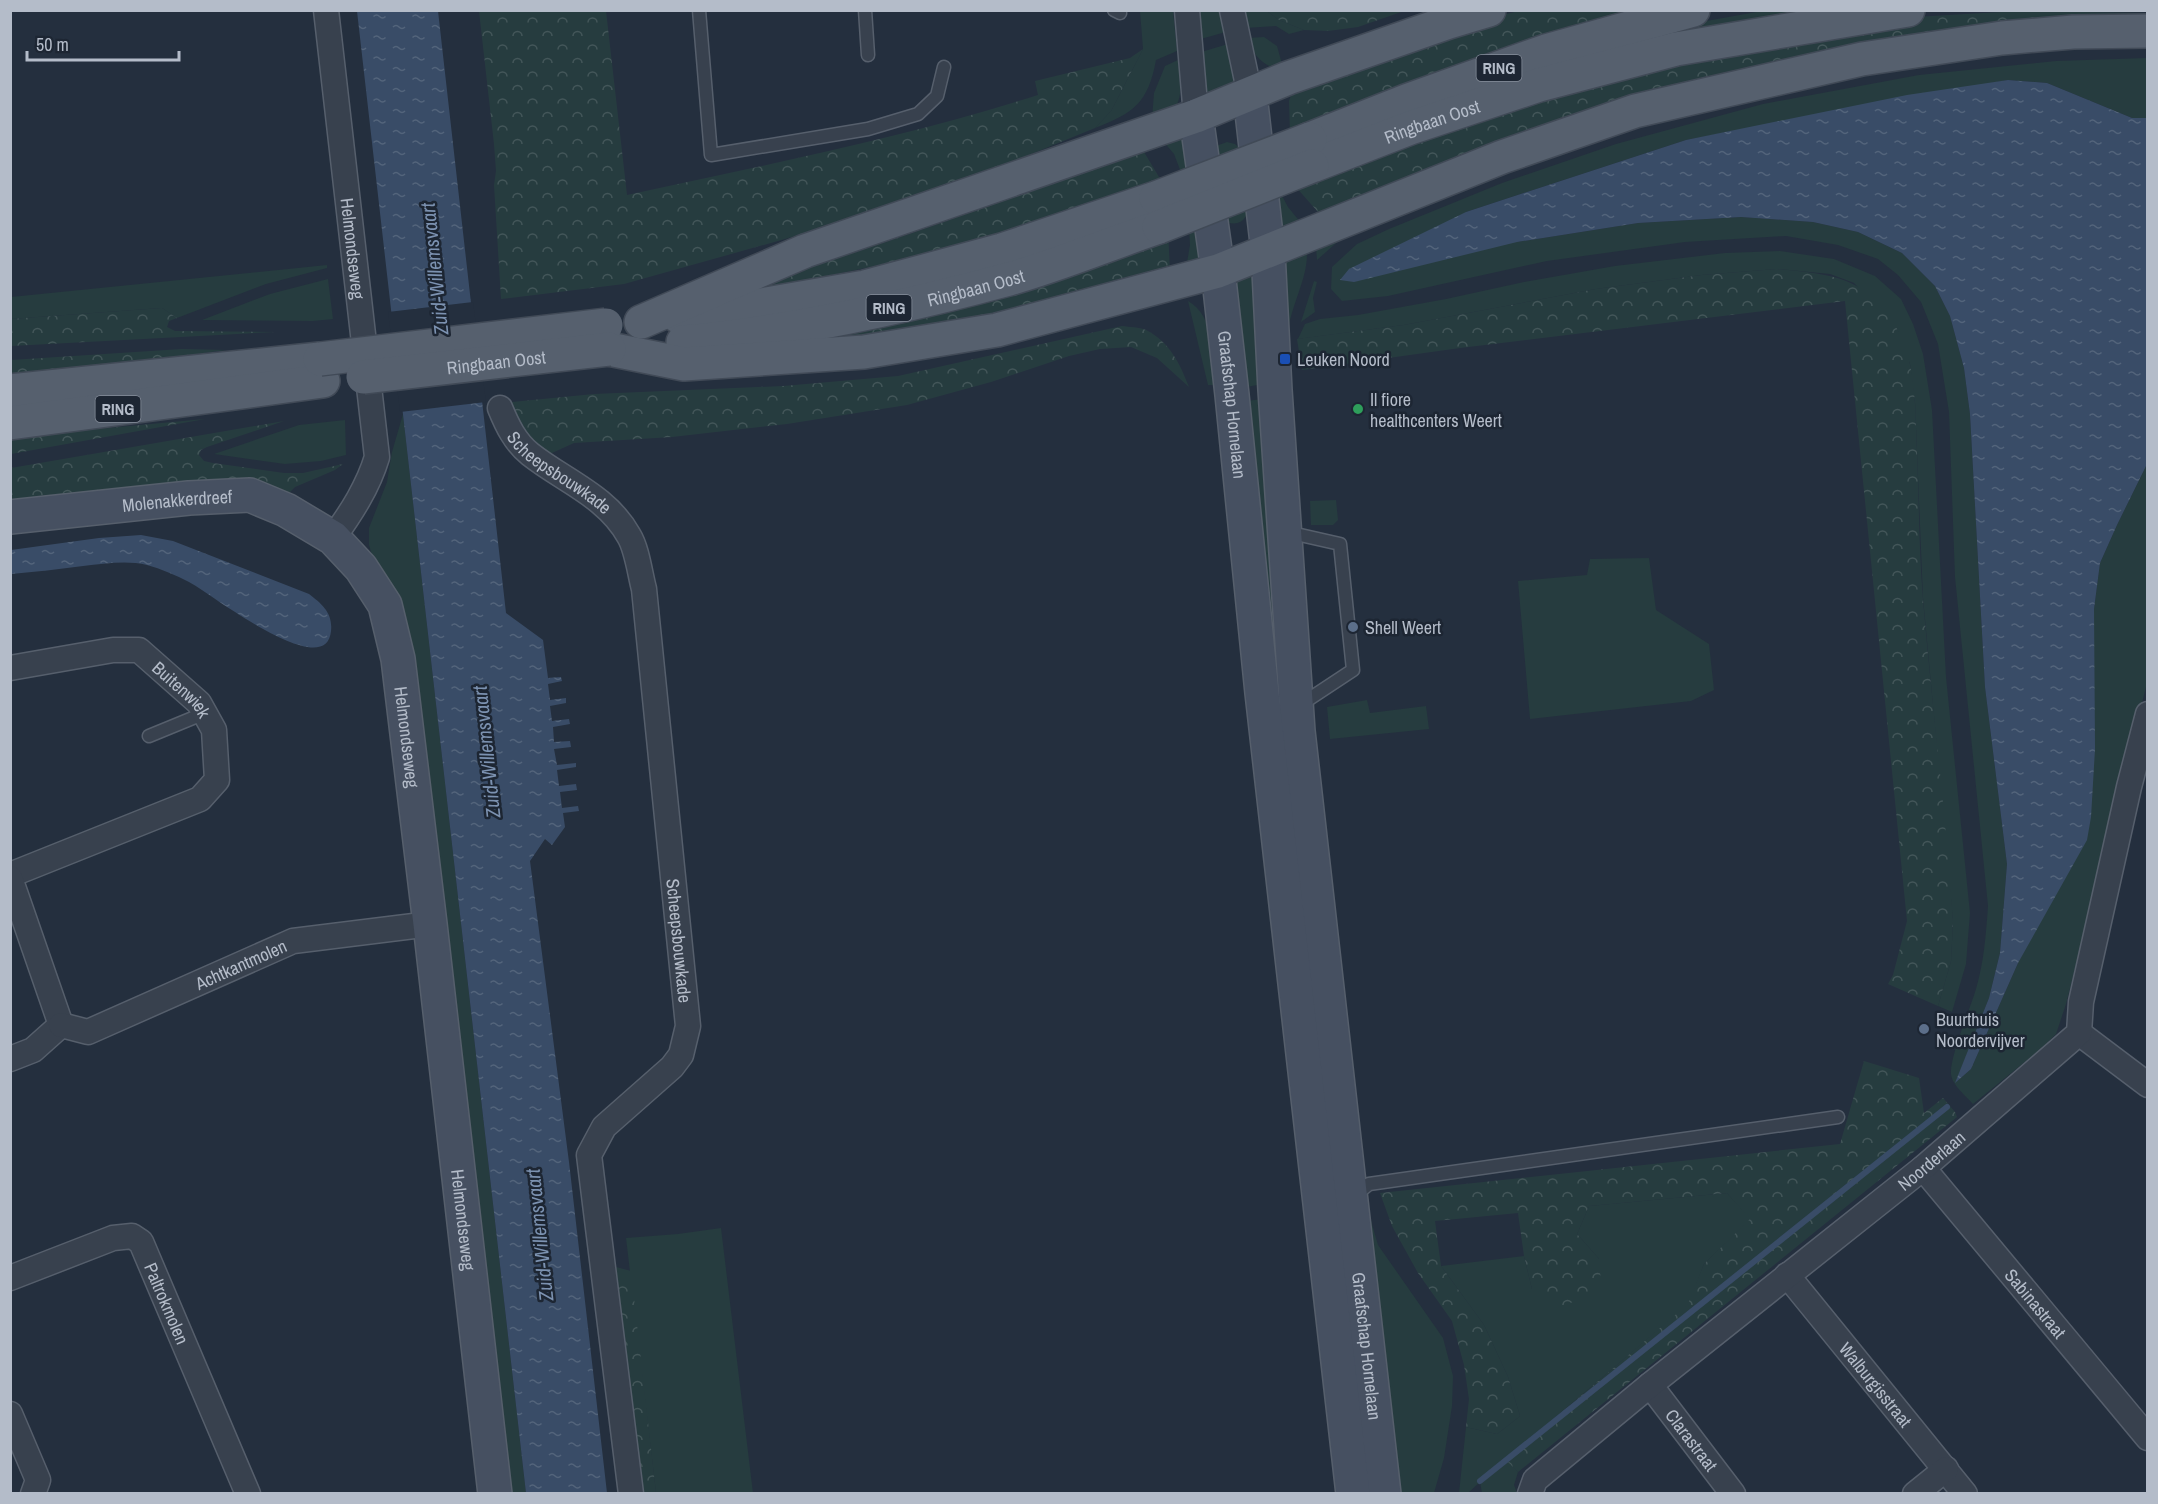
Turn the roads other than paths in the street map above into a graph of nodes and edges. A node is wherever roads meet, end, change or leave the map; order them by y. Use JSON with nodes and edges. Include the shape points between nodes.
{"nodes":[{"id":1,"x":326,"y":10,"type":"edge"},
{"id":2,"x":699,"y":10,"type":"edge"},
{"id":3,"x":865,"y":10,"type":"edge"},
{"id":4,"x":1187,"y":10,"type":"edge"},
{"id":5,"x":1232,"y":10,"type":"edge"},
{"id":6,"x":1489,"y":10,"type":"edge"},
{"id":7,"x":1693,"y":10,"type":"edge"},
{"id":8,"x":1908,"y":10,"type":"edge"},
{"id":9,"x":2148,"y":31,"type":"edge"},
{"id":10,"x":868,"y":55,"type":"dead end"},
{"id":11,"x":944,"y":67,"type":"dead end"},
{"id":12,"x":1250,"y":95,"type":"junction"},
{"id":13,"x":1196,"y":116,"type":"junction"},
{"id":14,"x":1311,"y":153,"type":"junction"},
{"id":15,"x":1158,"y":212,"type":"junction"},
{"id":16,"x":1268,"y":252,"type":"junction"},
{"id":17,"x":1218,"y":271,"type":"junction"},
{"id":18,"x":641,"y":322,"type":"junction"},
{"id":19,"x":608,"y":337,"type":"junction"},
{"id":20,"x":322,"y":370,"type":"junction"},
{"id":21,"x":10,"y":391,"type":"edge"},
{"id":22,"x":500,"y":408,"type":"dead end"},
{"id":23,"x":10,"y":423,"type":"edge"},
{"id":24,"x":10,"y":517,"type":"edge"},
{"id":25,"x":1284,"y":531,"type":"junction"},
{"id":26,"x":333,"y":538,"type":"junction"},
{"id":27,"x":10,"y":668,"type":"edge"},
{"id":28,"x":1297,"y":707,"type":"junction"},
{"id":29,"x":205,"y":713,"type":"junction"},
{"id":30,"x":2148,"y":714,"type":"edge"},
{"id":31,"x":149,"y":736,"type":"dead end"},
{"id":32,"x":1290,"y":799,"type":"junction"},
{"id":33,"x":10,"y":877,"type":"edge"},
{"id":34,"x":430,"y":924,"type":"junction"},
{"id":35,"x":61,"y":1025,"type":"junction"},
{"id":36,"x":2079,"y":1033,"type":"junction"},
{"id":37,"x":10,"y":1059,"type":"edge"},
{"id":38,"x":2148,"y":1085,"type":"edge"},
{"id":39,"x":1838,"y":1117,"type":"dead end"},
{"id":40,"x":1923,"y":1168,"type":"junction"},
{"id":41,"x":1336,"y":1200,"type":"junction"},
{"id":42,"x":1787,"y":1275,"type":"junction"},
{"id":43,"x":10,"y":1278,"type":"edge"},
{"id":44,"x":1650,"y":1385,"type":"junction"},
{"id":45,"x":10,"y":1414,"type":"edge"},
{"id":46,"x":2148,"y":1438,"type":"edge"},
{"id":47,"x":1946,"y":1469,"type":"junction"},
{"id":48,"x":33,"y":1494,"type":"edge"},
{"id":49,"x":248,"y":1494,"type":"edge"},
{"id":50,"x":495,"y":1494,"type":"edge"},
{"id":51,"x":631,"y":1494,"type":"edge"},
{"id":52,"x":1353,"y":1494,"type":"edge"},
{"id":53,"x":1384,"y":1494,"type":"edge"},
{"id":54,"x":1530,"y":1494,"type":"edge"},
{"id":55,"x":1733,"y":1494,"type":"edge"},
{"id":56,"x":1915,"y":1494,"type":"edge"},
{"id":57,"x":1965,"y":1494,"type":"edge"}],
"edges":[{"from":1,"to":26,"type":"street","name":"Helmondseweg","via":[[377,457],[370,477]]},
{"from":2,"to":11,"type":"lane","via":[[711,155],[868,129],[918,114],[937,96]]},
{"from":3,"to":10,"type":"lane"},
{"from":4,"to":13,"type":"street","name":"Graafschap Hornelaan"},
{"from":5,"to":12,"type":"street","name":"Graafschap Hornelaan"},
{"from":6,"to":12,"type":"main road","via":[[1288,78]]},
{"from":7,"to":14,"type":"main road","name":"Ringbaan Oost","number":"RING","via":[[1546,51],[1406,101]]},
{"from":8,"to":14,"type":"main road","name":"Ringbaan Oost","number":"RING","via":[[1676,49],[1539,85],[1410,128]]},
{"from":9,"to":16,"type":"main road","via":[[2002,38],[1874,57],[1635,111],[1502,157]]},
{"from":12,"to":13,"type":"main road"},
{"from":12,"to":16,"type":"street","name":"Graafschap Hornelaan"},
{"from":13,"to":17,"type":"street","name":"Graafschap Hornelaan"},
{"from":13,"to":18,"type":"main road","via":[[805,251]]},
{"from":14,"to":15,"type":"main road","name":"Ringbaan Oost","number":"RING","bridge":true},
{"from":15,"to":18,"type":"main road","name":"Ringbaan Oost","number":"RING","via":[[865,287]]},
{"from":15,"to":19,"type":"main road","name":"Ringbaan Oost","number":"RING","via":[[1010,279],[868,313],[741,336]]},
{"from":16,"to":17,"type":"main road"},
{"from":16,"to":25,"type":"street","name":"Graafschap Hornelaan"},
{"from":17,"to":19,"type":"main road","via":[[997,330],[864,352],[684,364]]},
{"from":17,"to":32,"type":"street","name":"Graafschap Hornelaan"},
{"from":18,"to":19,"type":"main road","name":"Ringbaan Oost","number":"RING"},
{"from":19,"to":20,"type":"main road","name":"Ringbaan Oost","number":"RING","bridge":true},
{"from":20,"to":21,"type":"main road","name":"Ringbaan Oost","number":"RING"},
{"from":20,"to":23,"type":"main road","name":"Ringbaan Oost","number":"RING"},
{"from":22,"to":51,"type":"street","name":"Scheepsbouwkade","via":[[510,431],[529,453],[610,509],[630,537],[644,589],[688,1026],[681,1055],[672,1067],[604,1126],[589,1155]]},
{"from":24,"to":26,"type":"street","name":"Molenakkerdreef","via":[[250,495],[286,510]]},
{"from":25,"to":28,"type":"street","name":"Graafschap Hornelaan"},
{"from":25,"to":28,"type":"lane","via":[[1340,544],[1353,670]]},
{"from":26,"to":34,"type":"street","name":"Helmondseweg","via":[[362,568],[385,605],[398,658]]},
{"from":27,"to":29,"type":"street","name":"Buitenwiek","via":[[112,650],[140,650],[199,703]]},
{"from":28,"to":32,"type":"street","name":"Graafschap Hornelaan"},
{"from":29,"to":31,"type":"lane"},
{"from":29,"to":33,"type":"street","name":"Buitenwiek","via":[[214,730],[217,780],[201,799]]},
{"from":30,"to":36,"type":"street","via":[[2081,1002]]},
{"from":32,"to":41,"type":"street","name":"Graafschap Hornelaan"},
{"from":33,"to":35,"type":"street"},
{"from":34,"to":35,"type":"street","name":"Achtkantmolen","via":[[293,941],[88,1032]]},
{"from":34,"to":50,"type":"street","name":"Helmondseweg"},
{"from":35,"to":37,"type":"street","via":[[33,1050]]},
{"from":36,"to":38,"type":"street"},
{"from":36,"to":40,"type":"street","name":"Noorderlaan"},
{"from":39,"to":41,"type":"lane","via":[[1369,1184]]},
{"from":40,"to":42,"type":"street","name":"Noorderlaan"},
{"from":40,"to":46,"type":"street","name":"Sabinastraat"},
{"from":41,"to":52,"type":"street","name":"Graafschap Hornelaan"},
{"from":41,"to":53,"type":"street","name":"Graafschap Hornelaan"},
{"from":42,"to":44,"type":"street","name":"Noorderlaan"},
{"from":42,"to":47,"type":"street","name":"Walburgisstraat"},
{"from":43,"to":49,"type":"street","name":"Paltrokmolen","via":[[113,1238],[132,1236],[141,1242]]},
{"from":44,"to":54,"type":"street","name":"Noorderlaan","via":[[1535,1480]]},
{"from":44,"to":55,"type":"street","name":"Clarastraat"},
{"from":45,"to":48,"type":"street","via":[[38,1480]]},
{"from":47,"to":56,"type":"street"},
{"from":47,"to":57,"type":"street","name":"Walburgisstraat"}]}
